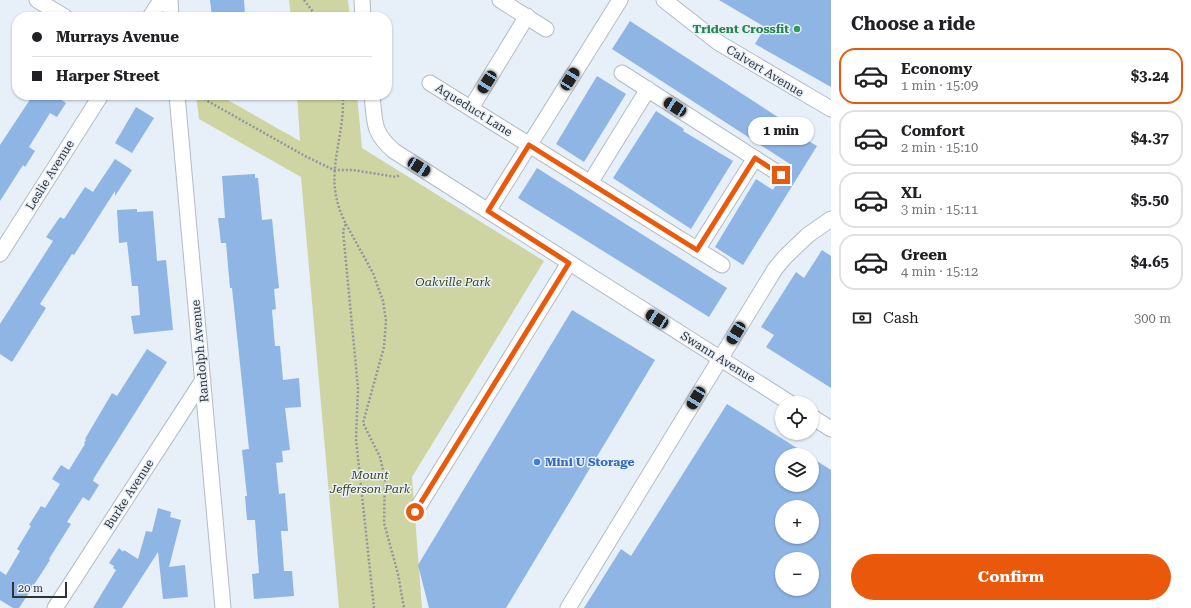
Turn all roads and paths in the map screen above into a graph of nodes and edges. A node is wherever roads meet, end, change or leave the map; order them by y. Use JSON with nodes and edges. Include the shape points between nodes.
{"nodes":[{"id":1,"x":37,"y":0,"type":"edge"},
{"id":2,"x":161,"y":0,"type":"edge"},
{"id":3,"x":170,"y":0,"type":"edge"},
{"id":4,"x":304,"y":0,"type":"edge"},
{"id":5,"x":362,"y":0,"type":"edge"},
{"id":6,"x":500,"y":0,"type":"edge"},
{"id":7,"x":620,"y":0,"type":"edge"},
{"id":8,"x":664,"y":0,"type":"edge"},
{"id":9,"x":57,"y":12,"type":"edge"},
{"id":10,"x":153,"y":12,"type":"edge"},
{"id":11,"x":171,"y":12,"type":"edge"},
{"id":12,"x":313,"y":12,"type":"edge"},
{"id":13,"x":363,"y":12,"type":"edge"},
{"id":14,"x":527,"y":16,"type":"junction"},
{"id":15,"x":546,"y":29,"type":"dead end"},
{"id":16,"x":622,"y":73,"type":"dead end"},
{"id":17,"x":430,"y":83,"type":"dead end"},
{"id":18,"x":648,"y":89,"type":"junction"},
{"id":19,"x":98,"y":100,"type":"edge"},
{"id":20,"x":177,"y":100,"type":"edge"},
{"id":21,"x":206,"y":100,"type":"edge"},
{"id":22,"x":343,"y":100,"type":"edge"},
{"id":23,"x":372,"y":100,"type":"edge"},
{"id":24,"x":471,"y":108,"type":"junction"},
{"id":25,"x":831,"y":110,"type":"edge"},
{"id":26,"x":529,"y":145,"type":"junction"},
{"id":27,"x":755,"y":158,"type":"junction"},
{"id":28,"x":419,"y":167,"type":"junction"},
{"id":29,"x":334,"y":170,"type":"junction"},
{"id":30,"x":781,"y":175,"type":"dead end"},
{"id":31,"x":590,"y":183,"type":"junction"},
{"id":32,"x":488,"y":211,"type":"junction"},
{"id":33,"x":831,"y":219,"type":"edge"},
{"id":34,"x":346,"y":224,"type":"junction"},
{"id":35,"x":697,"y":250,"type":"junction"},
{"id":36,"x":0,"y":254,"type":"edge"},
{"id":37,"x":569,"y":263,"type":"junction"},
{"id":38,"x":722,"y":266,"type":"dead end"},
{"id":39,"x":720,"y":359,"type":"junction"},
{"id":40,"x":203,"y":380,"type":"junction"},
{"id":41,"x":779,"y":396,"type":"edge"},
{"id":42,"x":819,"y":421,"type":"edge"},
{"id":43,"x":357,"y":423,"type":"junction"},
{"id":44,"x":363,"y":423,"type":"junction"},
{"id":45,"x":831,"y":429,"type":"edge"},
{"id":46,"x":415,"y":512,"type":"dead end"},
{"id":47,"x":55,"y":608,"type":"edge"},
{"id":48,"x":223,"y":608,"type":"edge"},
{"id":49,"x":374,"y":608,"type":"edge"},
{"id":50,"x":404,"y":608,"type":"edge"},
{"id":51,"x":568,"y":608,"type":"edge"}],
"edges":[{"from":1,"to":9,"type":"street"},
{"from":2,"to":10,"type":"street"},
{"from":3,"to":11,"type":"street"},
{"from":4,"to":12,"type":"path"},
{"from":5,"to":13,"type":"street"},
{"from":6,"to":14,"type":"street"},
{"from":7,"to":26,"type":"street"},
{"from":8,"to":25,"type":"street","name":"Calvert Avenue","via":[[719,43]]},
{"from":14,"to":15,"type":"street"},
{"from":14,"to":24,"type":"street"},
{"from":16,"to":18,"type":"street"},
{"from":17,"to":24,"type":"street","name":"Aqueduct Lane"},
{"from":18,"to":27,"type":"street"},
{"from":18,"to":31,"type":"street"},
{"from":19,"to":36,"type":"street","name":"Leslie Avenue"},
{"from":20,"to":40,"type":"street","name":"Randolph Avenue"},
{"from":21,"to":29,"type":"path"},
{"from":22,"to":29,"type":"path"},
{"from":23,"to":28,"type":"street","name":"Swann Avenue","via":[[375,128],[384,143]]},
{"from":24,"to":26,"type":"street","name":"Aqueduct Lane"},
{"from":26,"to":31,"type":"street","name":"Aqueduct Lane"},
{"from":26,"to":32,"type":"street"},
{"from":27,"to":30,"type":"street"},
{"from":27,"to":35,"type":"street"},
{"from":28,"to":29,"type":"path","via":[[396,177],[353,170]]},
{"from":28,"to":32,"type":"street","name":"Swann Avenue"},
{"from":29,"to":34,"type":"path","via":[[336,199]]},
{"from":31,"to":35,"type":"street","name":"Aqueduct Lane"},
{"from":32,"to":37,"type":"street","name":"Swann Avenue"},
{"from":33,"to":39,"type":"street","via":[[808,235],[775,269]]},
{"from":34,"to":43,"type":"path","via":[[344,231],[358,388]]},
{"from":34,"to":44,"type":"path","via":[[373,273],[383,301],[386,321],[384,347]]},
{"from":35,"to":38,"type":"street","name":"Aqueduct Lane"},
{"from":37,"to":39,"type":"street","name":"Swann Avenue"},
{"from":37,"to":46,"type":"street"},
{"from":39,"to":41,"type":"street","name":"Swann Avenue"},
{"from":39,"to":51,"type":"street"},
{"from":40,"to":47,"type":"street","name":"Burke Avenue"},
{"from":40,"to":48,"type":"street","name":"Randolph Avenue"},
{"from":42,"to":45,"type":"street"},
{"from":43,"to":44,"type":"path"},
{"from":43,"to":49,"type":"path","via":[[356,439]]},
{"from":44,"to":50,"type":"path","via":[[380,456],[386,479],[384,523]]}]}
